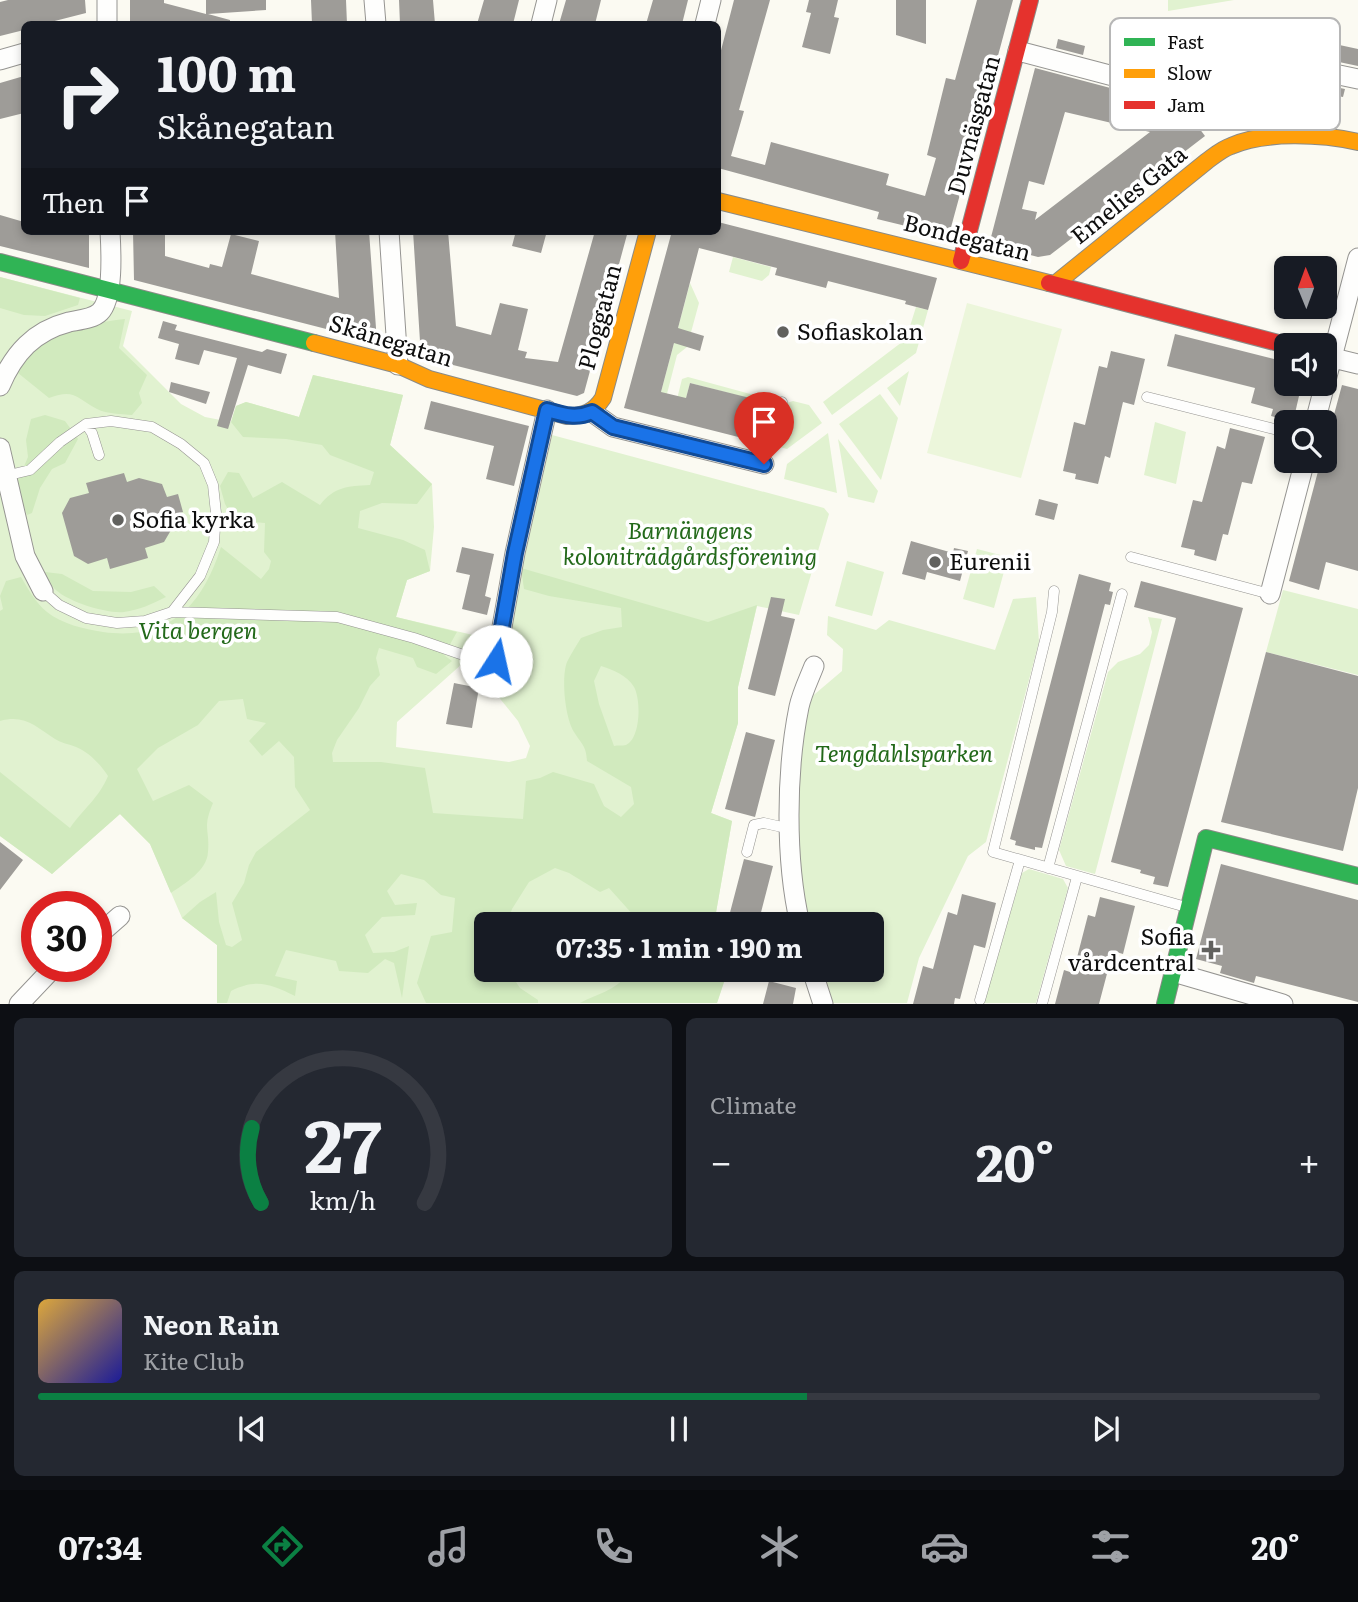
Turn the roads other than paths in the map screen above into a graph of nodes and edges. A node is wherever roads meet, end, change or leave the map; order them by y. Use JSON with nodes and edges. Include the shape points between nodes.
{"nodes":[{"id":1,"x":107,"y":0,"type":"edge"},
{"id":2,"x":374,"y":0,"type":"edge"},
{"id":3,"x":547,"y":0,"type":"edge"},
{"id":4,"x":711,"y":0,"type":"edge"},
{"id":5,"x":1030,"y":0,"type":"edge"},
{"id":6,"x":107,"y":21,"type":"edge"},
{"id":7,"x":376,"y":21,"type":"edge"},
{"id":8,"x":542,"y":21,"type":"edge"},
{"id":9,"x":706,"y":21,"type":"edge"},
{"id":10,"x":1018,"y":51,"type":"junction"},
{"id":11,"x":21,"y":54,"type":"edge"},
{"id":12,"x":0,"y":60,"type":"edge"},
{"id":13,"x":1110,"y":74,"type":"edge"},
{"id":14,"x":1340,"y":75,"type":"edge"},
{"id":15,"x":1358,"y":79,"type":"edge"},
{"id":16,"x":1358,"y":142,"type":"edge"},
{"id":17,"x":721,"y":202,"type":"edge"},
{"id":18,"x":110,"y":235,"type":"edge"},
{"id":19,"x":388,"y":235,"type":"edge"},
{"id":20,"x":647,"y":235,"type":"edge"},
{"id":21,"x":1358,"y":258,"type":"edge"},
{"id":22,"x":961,"y":261,"type":"junction"},
{"id":23,"x":0,"y":262,"type":"edge"},
{"id":24,"x":1055,"y":284,"type":"junction"},
{"id":25,"x":108,"y":289,"type":"junction"},
{"id":26,"x":1335,"y":333,"type":"edge"},
{"id":27,"x":1274,"y":342,"type":"edge"},
{"id":28,"x":1337,"y":359,"type":"edge"},
{"id":29,"x":1358,"y":364,"type":"edge"},
{"id":30,"x":398,"y":365,"type":"junction"},
{"id":31,"x":0,"y":386,"type":"edge"},
{"id":32,"x":1147,"y":397,"type":"dead end"},
{"id":33,"x":782,"y":402,"type":"dead end"},
{"id":34,"x":547,"y":410,"type":"junction"},
{"id":35,"x":592,"y":412,"type":"junction"},
{"id":36,"x":86,"y":424,"type":"junction"},
{"id":37,"x":1274,"y":429,"type":"edge"},
{"id":38,"x":0,"y":448,"type":"edge"},
{"id":39,"x":99,"y":455,"type":"dead end"},
{"id":40,"x":764,"y":464,"type":"joint"},
{"id":41,"x":1302,"y":473,"type":"edge"},
{"id":42,"x":5,"y":476,"type":"junction"},
{"id":43,"x":1131,"y":557,"type":"dead end"},
{"id":44,"x":43,"y":592,"type":"joint"},
{"id":45,"x":1054,"y":592,"type":"dead end"},
{"id":46,"x":1122,"y":594,"type":"dead end"},
{"id":47,"x":1270,"y":594,"type":"joint"},
{"id":48,"x":172,"y":612,"type":"junction"},
{"id":49,"x":496,"y":661,"type":"joint"},
{"id":50,"x":814,"y":666,"type":"dead end"},
{"id":51,"x":791,"y":829,"type":"junction"},
{"id":52,"x":747,"y":852,"type":"dead end"},
{"id":53,"x":1020,"y":860,"type":"junction"},
{"id":54,"x":1048,"y":868,"type":"junction"},
{"id":55,"x":1357,"y":871,"type":"edge"},
{"id":56,"x":1077,"y":877,"type":"junction"},
{"id":57,"x":1190,"y":908,"type":"junction"},
{"id":58,"x":798,"y":912,"type":"edge"},
{"id":59,"x":120,"y":916,"type":"dead end"},
{"id":60,"x":112,"y":923,"type":"edge"},
{"id":61,"x":1173,"y":972,"type":"junction"},
{"id":62,"x":39,"y":982,"type":"edge"},
{"id":63,"x":816,"y":982,"type":"edge"},
{"id":64,"x":980,"y":1000,"type":"dead end"},
{"id":65,"x":19,"y":1003,"type":"edge"},
{"id":66,"x":823,"y":1003,"type":"edge"},
{"id":67,"x":1042,"y":1003,"type":"edge"},
{"id":68,"x":1165,"y":1003,"type":"edge"},
{"id":69,"x":1283,"y":1003,"type":"edge"}],
"edges":[{"from":1,"to":6,"type":"street"},
{"from":2,"to":7,"type":"street"},
{"from":3,"to":8,"type":"street"},
{"from":4,"to":9,"type":"street"},
{"from":5,"to":10,"type":"street","name":"Duvnäsgatan"},
{"from":10,"to":13,"type":"street"},
{"from":10,"to":22,"type":"street","name":"Duvnäsgatan"},
{"from":11,"to":12,"type":"street"},
{"from":14,"to":15,"type":"street"},
{"from":16,"to":24,"type":"street","name":"Emelies Gata","via":[[1270,138],[1232,145]]},
{"from":17,"to":22,"type":"street","name":"Bondegatan"},
{"from":18,"to":25,"type":"street"},
{"from":19,"to":30,"type":"street"},
{"from":20,"to":35,"type":"street","name":"Ploggatan","via":[[603,398]]},
{"from":21,"to":26,"type":"street"},
{"from":22,"to":24,"type":"street","name":"Bondegatan"},
{"from":23,"to":25,"type":"street","name":"Skånegatan"},
{"from":24,"to":27,"type":"street","name":"Bondegatan"},
{"from":25,"to":30,"type":"street","name":"Skånegatan"},
{"from":25,"to":31,"type":"street","via":[[105,304],[93,317],[41,332],[23,346]]},
{"from":28,"to":29,"type":"street"},
{"from":30,"to":34,"type":"street","name":"Skånegatan","via":[[429,379]]},
{"from":32,"to":37,"type":"lane"},
{"from":33,"to":40,"type":"lane"},
{"from":34,"to":35,"type":"street","name":"Skånegatan","via":[[581,417]]},
{"from":34,"to":49,"type":"street"},
{"from":35,"to":40,"type":"street","via":[[613,427]]},
{"from":36,"to":39,"type":"lane"},
{"from":36,"to":42,"type":"lane","via":[[30,470]]},
{"from":36,"to":48,"type":"lane","via":[[152,427],[204,463],[213,485],[214,542],[200,576]]},
{"from":38,"to":42,"type":"street"},
{"from":41,"to":47,"type":"street"},
{"from":42,"to":44,"type":"street","via":[[25,555]]},
{"from":43,"to":47,"type":"lane"},
{"from":44,"to":48,"type":"lane","via":[[86,618],[106,622],[145,621]]},
{"from":45,"to":53,"type":"lane","via":[[993,852]]},
{"from":46,"to":54,"type":"lane"},
{"from":48,"to":49,"type":"lane","via":[[337,617],[472,658]]},
{"from":50,"to":51,"type":"street","via":[[799,706],[791,773]]},
{"from":51,"to":52,"type":"lane","via":[[754,825]]},
{"from":51,"to":58,"type":"street"},
{"from":53,"to":54,"type":"lane"},
{"from":53,"to":64,"type":"lane"},
{"from":54,"to":56,"type":"lane"},
{"from":55,"to":57,"type":"street","via":[[1206,838]]},
{"from":56,"to":57,"type":"lane"},
{"from":56,"to":67,"type":"lane"},
{"from":57,"to":61,"type":"street"},
{"from":59,"to":60,"type":"street"},
{"from":61,"to":68,"type":"street"},
{"from":61,"to":69,"type":"street"},
{"from":62,"to":65,"type":"street"},
{"from":63,"to":66,"type":"street"}]}
